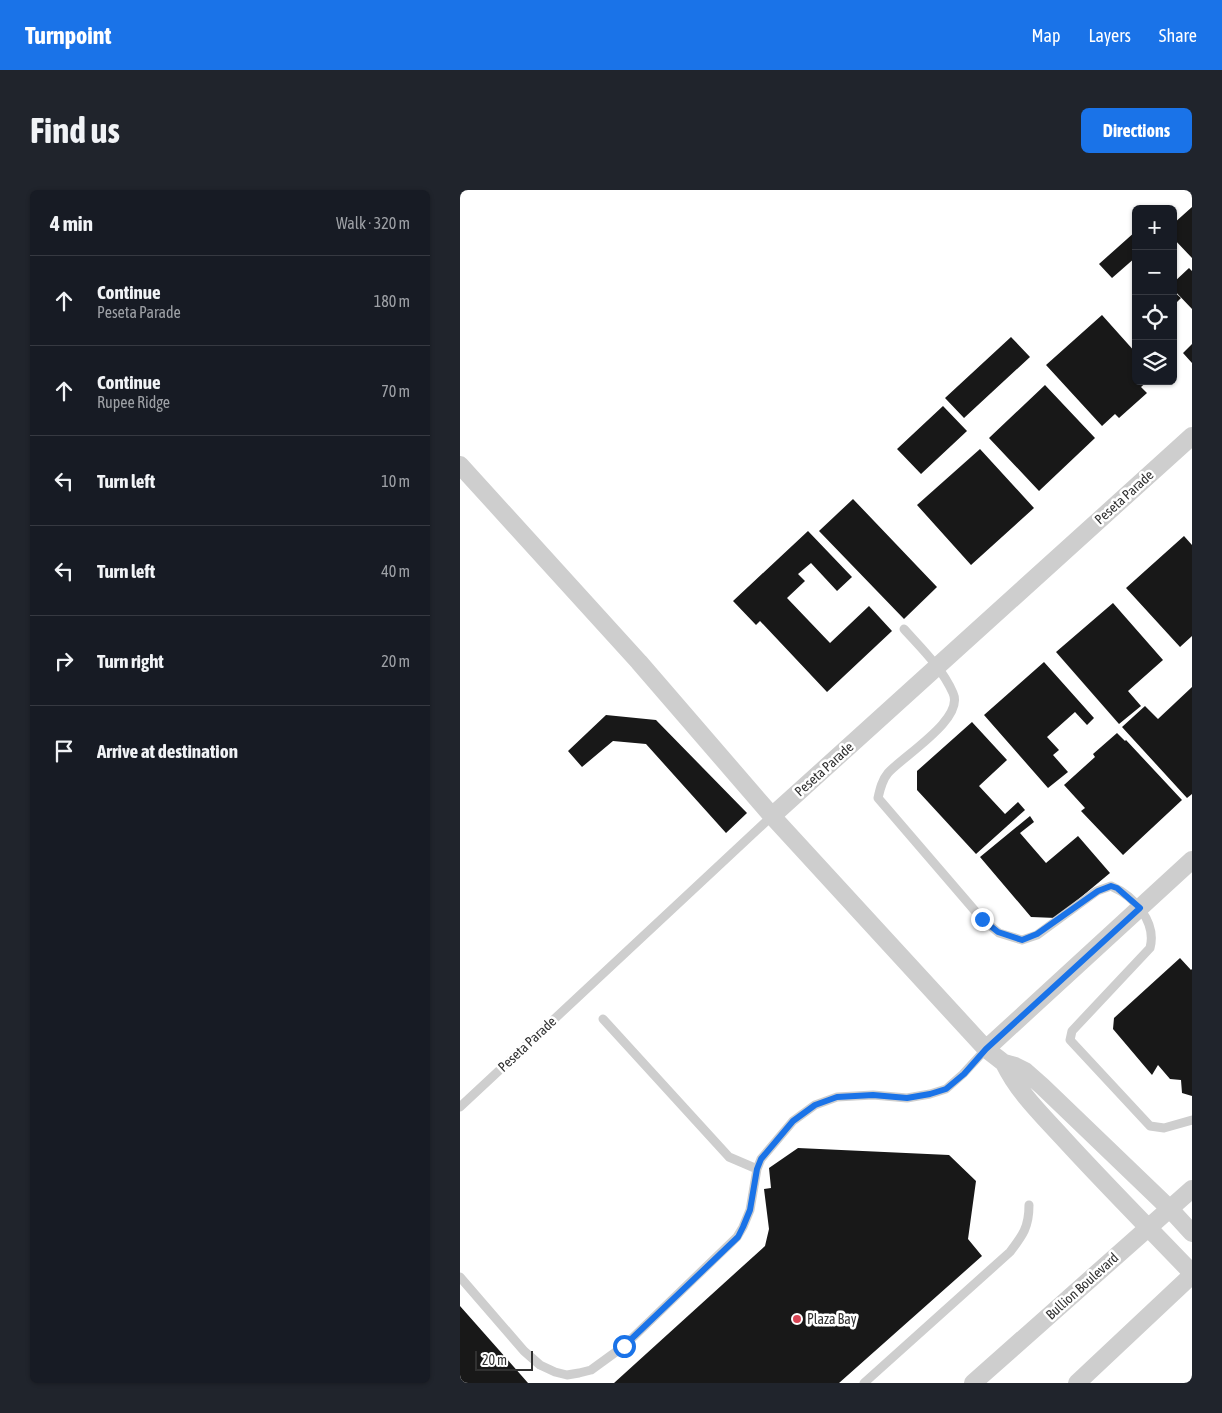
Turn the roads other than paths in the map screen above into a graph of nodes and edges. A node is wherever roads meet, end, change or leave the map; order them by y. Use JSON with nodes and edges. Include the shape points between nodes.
{"nodes":[{"id":1,"x":1192,"y":436,"type":"edge"},
{"id":2,"x":460,"y":466,"type":"edge"},
{"id":3,"x":904,"y":629,"type":"dead end"},
{"id":4,"x":937,"y":666,"type":"junction"},
{"id":5,"x":772,"y":816,"type":"junction"},
{"id":6,"x":1192,"y":860,"type":"edge"},
{"id":7,"x":1140,"y":908,"type":"junction"},
{"id":8,"x":603,"y":1019,"type":"dead end"},
{"id":9,"x":986,"y":1049,"type":"junction"},
{"id":10,"x":1004,"y":1063,"type":"junction"},
{"id":11,"x":460,"y":1107,"type":"edge"},
{"id":12,"x":1192,"y":1120,"type":"edge"},
{"id":13,"x":757,"y":1169,"type":"junction"},
{"id":14,"x":1192,"y":1189,"type":"edge"},
{"id":15,"x":1029,"y":1205,"type":"dead end"},
{"id":16,"x":1170,"y":1209,"type":"junction"},
{"id":17,"x":1148,"y":1227,"type":"junction"},
{"id":18,"x":1192,"y":1233,"type":"edge"},
{"id":19,"x":1192,"y":1274,"type":"edge"},
{"id":20,"x":460,"y":1277,"type":"edge"},
{"id":21,"x":864,"y":1383,"type":"edge"},
{"id":22,"x":973,"y":1383,"type":"edge"},
{"id":23,"x":1078,"y":1383,"type":"edge"}],
"edges":[{"from":1,"to":4,"type":"street","name":"Peseta Parade"},
{"from":2,"to":5,"type":"street","via":[[639,662]]},
{"from":3,"to":4,"type":"lane"},
{"from":4,"to":5,"type":"street","name":"Peseta Parade"},
{"from":4,"to":7,"type":"lane","via":[[955,695],[953,710],[941,727],[888,773],[880,786],[878,798],[982,919],[998,932],[1022,940],[1037,934],[1098,891],[1111,886]]},
{"from":5,"to":9,"type":"street"},
{"from":5,"to":11,"type":"lane","name":"Peseta Parade"},
{"from":6,"to":7,"type":"street"},
{"from":7,"to":9,"type":"street"},
{"from":7,"to":12,"type":"lane","via":[[1150,925],[1153,938],[1150,948],[1072,1031],[1070,1040],[1150,1126],[1164,1128]]},
{"from":8,"to":13,"type":"lane","via":[[729,1157]]},
{"from":9,"to":10,"type":"street"},
{"from":9,"to":13,"type":"lane","via":[[946,1089],[907,1098],[873,1095],[837,1097],[815,1105],[793,1121]]},
{"from":10,"to":16,"type":"street","via":[[1025,1071]]},
{"from":10,"to":17,"type":"street","via":[[1021,1092]]},
{"from":13,"to":20,"type":"lane","via":[[750,1210],[738,1237],[624,1346],[591,1370],[567,1374],[540,1365]]},
{"from":14,"to":16,"type":"street","name":"Bullion Boulevard"},
{"from":15,"to":21,"type":"lane","via":[[1027,1227],[1010,1252]]},
{"from":16,"to":17,"type":"street","name":"Bullion Boulevard"},
{"from":16,"to":18,"type":"street"},
{"from":17,"to":19,"type":"street"},
{"from":17,"to":22,"type":"street","name":"Bullion Boulevard"},
{"from":19,"to":23,"type":"street"}]}
